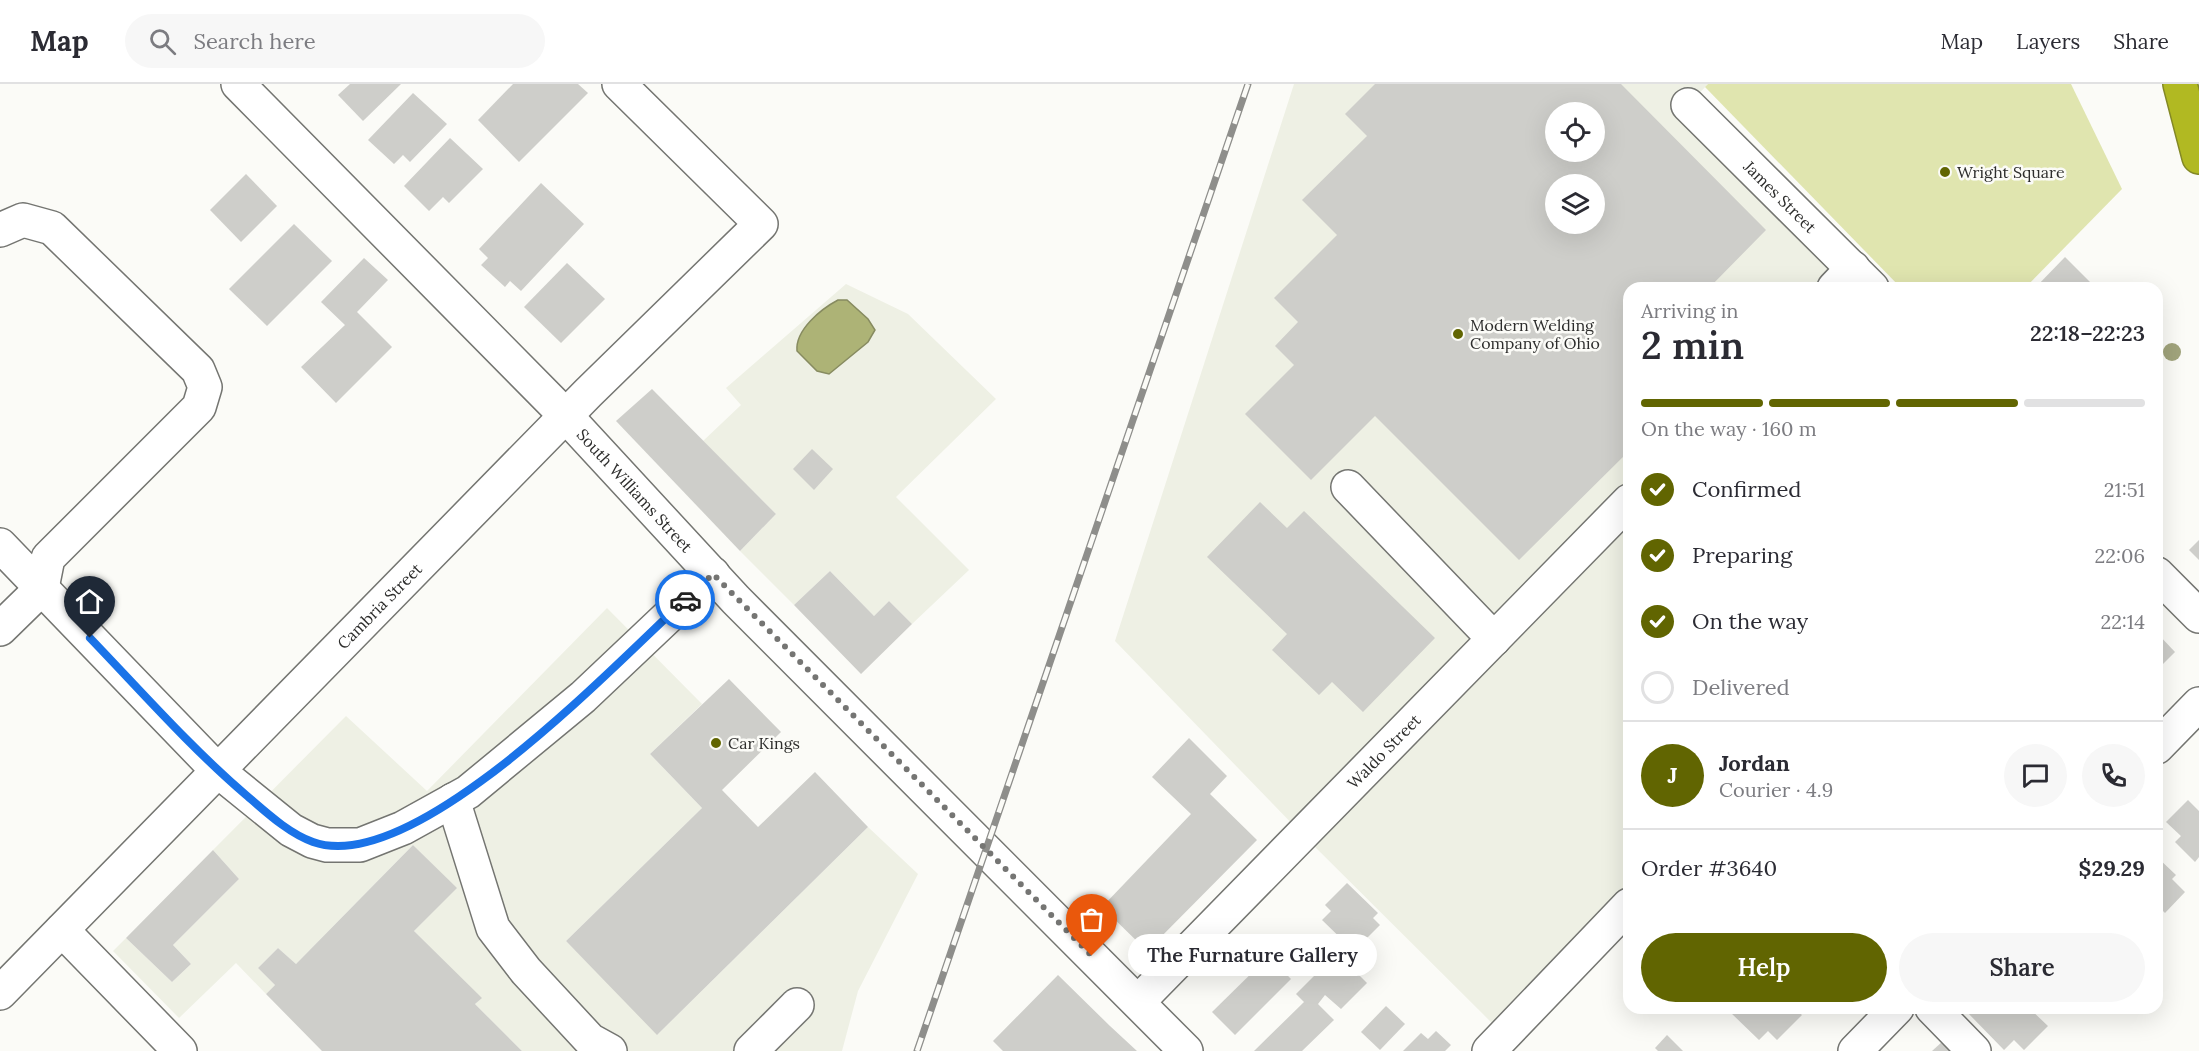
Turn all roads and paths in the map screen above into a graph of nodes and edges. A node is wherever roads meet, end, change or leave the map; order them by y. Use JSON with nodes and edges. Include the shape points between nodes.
{"nodes":[{"id":1,"x":238,"y":84,"type":"edge"},
{"id":2,"x":619,"y":84,"type":"edge"},
{"id":3,"x":2180,"y":84,"type":"edge"},
{"id":4,"x":1688,"y":105,"type":"dead end"},
{"id":5,"x":2199,"y":157,"type":"edge"},
{"id":6,"x":0,"y":230,"type":"edge"},
{"id":7,"x":1853,"y":281,"type":"edge"},
{"id":8,"x":566,"y":416,"type":"junction"},
{"id":9,"x":1348,"y":487,"type":"dead end"},
{"id":10,"x":1623,"y":507,"type":"edge"},
{"id":11,"x":0,"y":544,"type":"edge"},
{"id":12,"x":713,"y":574,"type":"junction"},
{"id":13,"x":2163,"y":580,"type":"edge"},
{"id":14,"x":42,"y":588,"type":"junction"},
{"id":15,"x":2199,"y":616,"type":"edge"},
{"id":16,"x":0,"y":629,"type":"edge"},
{"id":17,"x":1494,"y":639,"type":"junction"},
{"id":18,"x":2199,"y":704,"type":"edge"},
{"id":19,"x":2163,"y":741,"type":"edge"},
{"id":20,"x":218,"y":771,"type":"junction"},
{"id":21,"x":453,"y":800,"type":"junction"},
{"id":22,"x":1623,"y":911,"type":"edge"},
{"id":23,"x":62,"y":930,"type":"junction"},
{"id":24,"x":0,"y":993,"type":"edge"},
{"id":25,"x":1138,"y":1002,"type":"junction"},
{"id":26,"x":797,"y":1005,"type":"dead end"},
{"id":27,"x":1891,"y":1014,"type":"edge"},
{"id":28,"x":1938,"y":1014,"type":"edge"},
{"id":29,"x":180,"y":1051,"type":"edge"},
{"id":30,"x":610,"y":1051,"type":"edge"},
{"id":31,"x":751,"y":1051,"type":"edge"},
{"id":32,"x":1186,"y":1051,"type":"edge"},
{"id":33,"x":1489,"y":1051,"type":"edge"},
{"id":34,"x":1855,"y":1051,"type":"edge"},
{"id":35,"x":1974,"y":1051,"type":"edge"}],
"edges":[{"from":1,"to":8,"type":"street","name":"South Williams Street"},
{"from":2,"to":8,"type":"street","name":"Cambria Street","via":[[761,224]]},
{"from":3,"to":5,"type":"highway"},
{"from":4,"to":7,"type":"street","name":"James Street"},
{"from":6,"to":14,"type":"street","via":[[23,220],[52,228],[198,370],[206,387],[199,407],[48,558]]},
{"from":8,"to":12,"type":"street","name":"South Williams Street"},
{"from":8,"to":20,"type":"street","name":"Cambria Street"},
{"from":9,"to":17,"type":"street"},
{"from":10,"to":17,"type":"street","name":"Waldo Street"},
{"from":11,"to":14,"type":"street"},
{"from":12,"to":21,"type":"street","via":[[583,697],[468,792]]},
{"from":12,"to":25,"type":"street","name":"South Williams Street"},
{"from":13,"to":15,"type":"street"},
{"from":14,"to":16,"type":"street"},
{"from":14,"to":20,"type":"street"},
{"from":17,"to":25,"type":"street","name":"Waldo Street"},
{"from":18,"to":19,"type":"street"},
{"from":20,"to":21,"type":"street","via":[[291,830],[327,845],[360,845],[404,828]]},
{"from":20,"to":23,"type":"street","name":"Cambria Street"},
{"from":21,"to":30,"type":"street","via":[[494,928],[526,971],[590,1040]]},
{"from":22,"to":33,"type":"street"},
{"from":23,"to":24,"type":"street","name":"Cambria Street"},
{"from":23,"to":29,"type":"street"},
{"from":25,"to":32,"type":"street","name":"South Williams Street"},
{"from":26,"to":31,"type":"street"},
{"from":27,"to":34,"type":"street"},
{"from":28,"to":35,"type":"street"}]}
